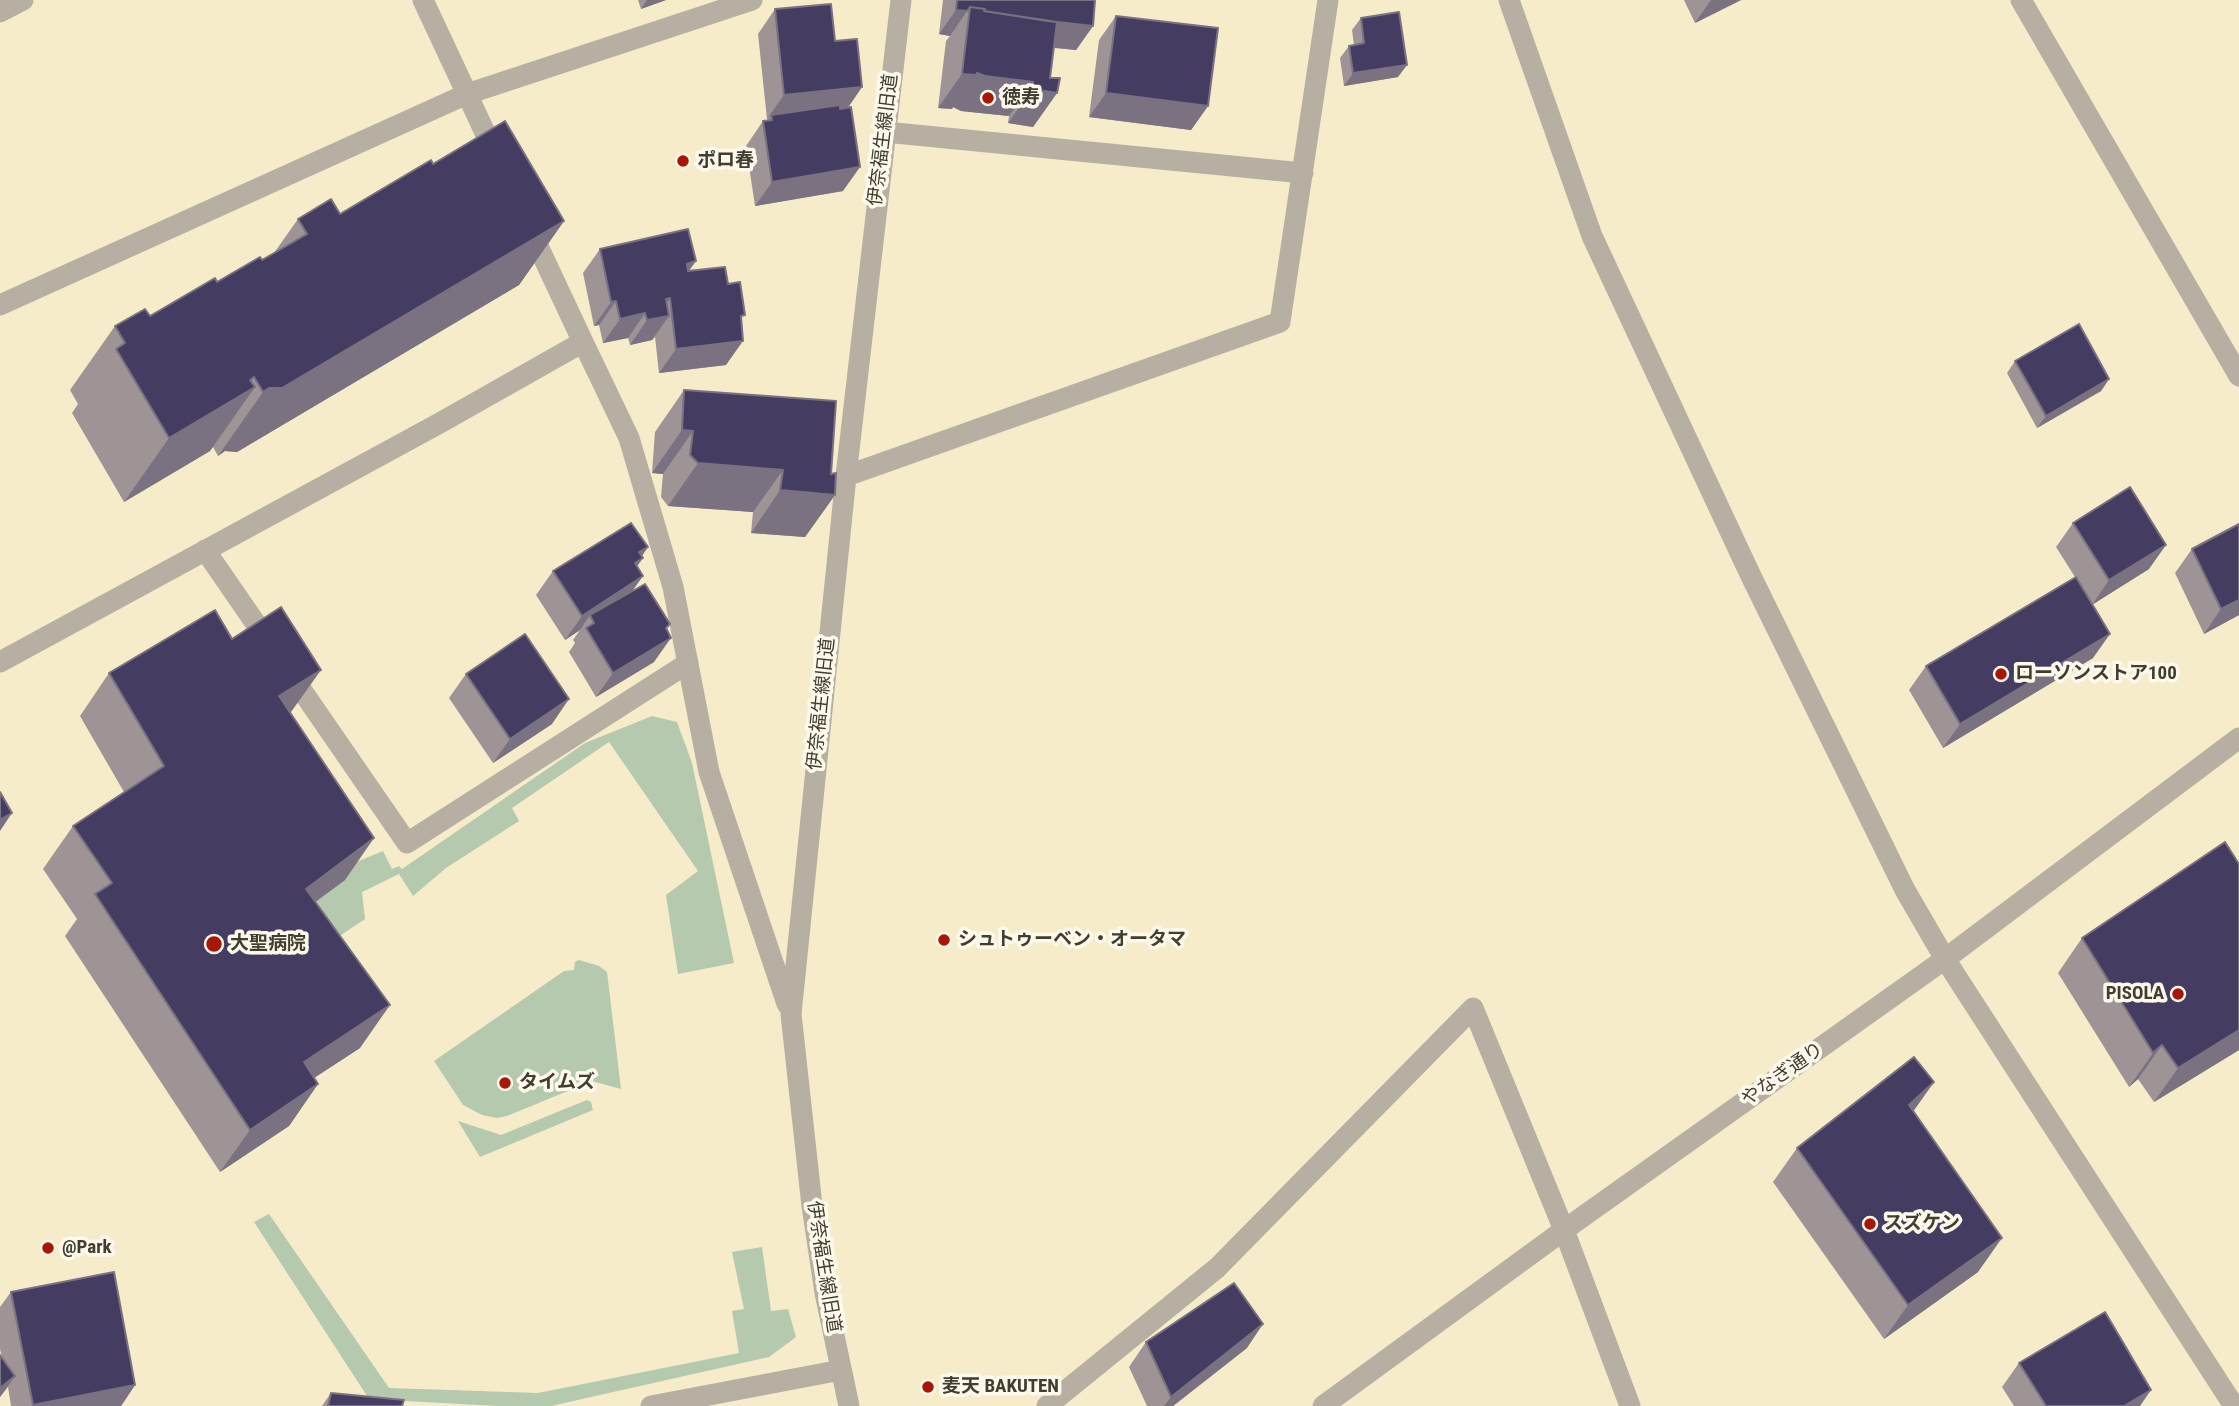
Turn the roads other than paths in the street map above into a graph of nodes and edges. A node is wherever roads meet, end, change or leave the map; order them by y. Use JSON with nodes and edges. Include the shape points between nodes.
{"nodes":[{"id":1,"x":23,"y":0,"type":"edge"},
{"id":2,"x":423,"y":0,"type":"edge"},
{"id":3,"x":752,"y":0,"type":"edge"},
{"id":4,"x":901,"y":0,"type":"edge"},
{"id":5,"x":1328,"y":0,"type":"edge"},
{"id":6,"x":1509,"y":0,"type":"edge"},
{"id":7,"x":2021,"y":0,"type":"edge"},
{"id":8,"x":0,"y":12,"type":"edge"},
{"id":9,"x":467,"y":94,"type":"junction"},
{"id":10,"x":885,"y":132,"type":"junction"},
{"id":11,"x":502,"y":169,"type":"edge"},
{"id":12,"x":1303,"y":173,"type":"junction"},
{"id":13,"x":519,"y":206,"type":"edge"},
{"id":14,"x":0,"y":305,"type":"edge"},
{"id":15,"x":583,"y":342,"type":"junction"},
{"id":16,"x":2239,"y":376,"type":"edge"},
{"id":17,"x":846,"y":476,"type":"junction"},
{"id":18,"x":205,"y":550,"type":"junction"},
{"id":19,"x":0,"y":662,"type":"edge"},
{"id":20,"x":688,"y":663,"type":"junction"},
{"id":21,"x":2239,"y":738,"type":"edge"},
{"id":22,"x":1945,"y":959,"type":"junction"},
{"id":23,"x":791,"y":1014,"type":"junction"},
{"id":24,"x":1564,"y":1230,"type":"junction"},
{"id":25,"x":841,"y":1370,"type":"junction"},
{"id":26,"x":651,"y":1406,"type":"edge"},
{"id":27,"x":849,"y":1406,"type":"edge"},
{"id":28,"x":1046,"y":1406,"type":"edge"},
{"id":29,"x":1323,"y":1406,"type":"edge"},
{"id":30,"x":1630,"y":1406,"type":"edge"},
{"id":31,"x":2234,"y":1406,"type":"edge"}],
"edges":[{"from":1,"to":8,"type":"street"},
{"from":2,"to":9,"type":"street"},
{"from":3,"to":9,"type":"street"},
{"from":4,"to":10,"type":"street","name":"伊奈福生線旧道"},
{"from":5,"to":12,"type":"street"},
{"from":6,"to":22,"type":"street","via":[[1592,236],[1792,659],[1905,890]]},
{"from":7,"to":16,"type":"street"},
{"from":9,"to":11,"type":"street"},
{"from":9,"to":14,"type":"street"},
{"from":10,"to":12,"type":"street"},
{"from":10,"to":17,"type":"street","name":"伊奈福生線旧道"},
{"from":12,"to":17,"type":"street","via":[[1280,322]]},
{"from":13,"to":15,"type":"street"},
{"from":15,"to":18,"type":"street"},
{"from":15,"to":20,"type":"street","via":[[629,438],[673,587]]},
{"from":17,"to":23,"type":"street","name":"伊奈福生線旧道"},
{"from":18,"to":19,"type":"street"},
{"from":18,"to":20,"type":"street","via":[[407,843]]},
{"from":20,"to":23,"type":"street","via":[[709,772]]},
{"from":21,"to":22,"type":"street","name":"やなぎ通り"},
{"from":22,"to":24,"type":"street","name":"やなぎ通り"},
{"from":22,"to":31,"type":"street"},
{"from":23,"to":25,"type":"street","name":"伊奈福生線旧道","via":[[812,1206]]},
{"from":24,"to":28,"type":"street","via":[[1473,1008],[1217,1268]]},
{"from":24,"to":29,"type":"street","name":"やなぎ通り"},
{"from":24,"to":30,"type":"street"},
{"from":25,"to":26,"type":"street"},
{"from":25,"to":27,"type":"street","name":"伊奈福生線旧道"}]}
